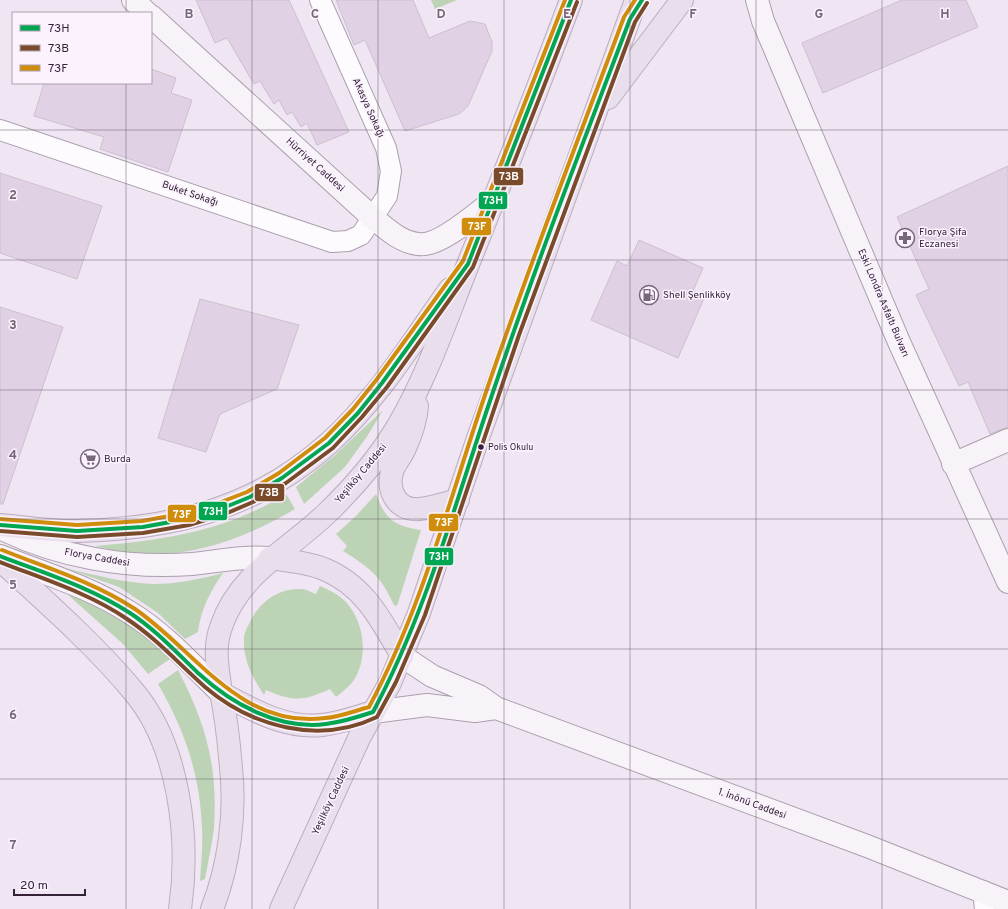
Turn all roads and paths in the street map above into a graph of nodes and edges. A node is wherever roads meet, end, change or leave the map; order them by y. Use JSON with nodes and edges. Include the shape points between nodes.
{"nodes":[{"id":1,"x":133,"y":0,"type":"edge"},
{"id":2,"x":320,"y":0,"type":"edge"},
{"id":3,"x":571,"y":0,"type":"edge"},
{"id":4,"x":642,"y":0,"type":"edge"},
{"id":5,"x":682,"y":0,"type":"edge"},
{"id":6,"x":740,"y":0,"type":"edge"},
{"id":7,"x":757,"y":0,"type":"edge"},
{"id":8,"x":633,"y":9,"type":"edge"},
{"id":9,"x":147,"y":12,"type":"edge"},
{"id":10,"x":152,"y":17,"type":"edge"},
{"id":11,"x":763,"y":21,"type":"junction"},
{"id":12,"x":593,"y":118,"type":"junction"},
{"id":13,"x":0,"y":130,"type":"edge"},
{"id":14,"x":494,"y":200,"type":"junction"},
{"id":15,"x":373,"y":218,"type":"junction"},
{"id":16,"x":468,"y":264,"type":"junction"},
{"id":17,"x":419,"y":383,"type":"junction"},
{"id":18,"x":1008,"y":440,"type":"edge"},
{"id":19,"x":953,"y":464,"type":"junction"},
{"id":20,"x":458,"y":500,"type":"junction"},
{"id":21,"x":0,"y":527,"type":"edge"},
{"id":22,"x":0,"y":556,"type":"edge"},
{"id":23,"x":270,"y":558,"type":"junction"},
{"id":24,"x":0,"y":560,"type":"edge"},
{"id":25,"x":1008,"y":582,"type":"edge"},
{"id":26,"x":402,"y":656,"type":"junction"},
{"id":27,"x":222,"y":693,"type":"junction"},
{"id":28,"x":496,"y":708,"type":"junction"},
{"id":29,"x":373,"y":712,"type":"junction"},
{"id":30,"x":984,"y":900,"type":"edge"},
{"id":31,"x":1008,"y":902,"type":"edge"},
{"id":32,"x":180,"y":909,"type":"edge"},
{"id":33,"x":212,"y":909,"type":"edge"},
{"id":34,"x":281,"y":909,"type":"edge"}],
"edges":[{"from":1,"to":9,"type":"main road"},
{"from":2,"to":15,"type":"street","name":"Akasya Sokağı","via":[[386,148],[391,171],[387,196]]},
{"from":3,"to":14,"type":"highway","name":"Yeşilköy Caddesi"},
{"from":4,"to":8,"type":"highway","name":"Yeşilköy Caddesi"},
{"from":5,"to":12,"type":"highway"},
{"from":6,"to":11,"type":"main road"},
{"from":7,"to":11,"type":"main road","name":"Eski Londra Asfaltı Bulvarı"},
{"from":8,"to":12,"type":"highway","name":"Yeşilköy Caddesi"},
{"from":10,"to":15,"type":"main road","name":"Hürriyet Caddesi"},
{"from":11,"to":19,"type":"main road","name":"Eski Londra Asfaltı Bulvarı"},
{"from":12,"to":20,"type":"highway","name":"Yeşilköy Caddesi","via":[[480,430]]},
{"from":13,"to":15,"type":"street","name":"Buket Sokağı","via":[[332,242],[348,241],[361,235]]},
{"from":14,"to":15,"type":"main road","name":"Hürriyet Caddesi","via":[[445,238],[419,245],[396,236]]},
{"from":14,"to":16,"type":"highway","name":"Yeşilköy Caddesi"},
{"from":16,"to":17,"type":"highway","name":"Yeşilköy Caddesi"},
{"from":16,"to":21,"type":"highway","via":[[358,413],[329,443],[304,463],[250,497],[187,519],[143,527],[77,531]]},
{"from":17,"to":20,"type":"highway","via":[[412,431],[392,471],[390,489],[395,500],[403,507],[418,509]]},
{"from":17,"to":23,"type":"highway","name":"Yeşilköy Caddesi","via":[[398,425],[376,459],[353,487],[327,513]]},
{"from":18,"to":19,"type":"main road"},
{"from":19,"to":25,"type":"main road","name":"Eski Londra Asfaltı Bulvarı"},
{"from":20,"to":26,"type":"highway","name":"Yeşilköy Caddesi"},
{"from":21,"to":23,"type":"main road","name":"Florya Caddesi","via":[[18,537],[63,552],[117,563],[151,566],[193,564],[238,557]]},
{"from":22,"to":27,"type":"main road","via":[[88,591],[130,612],[158,632]]},
{"from":23,"to":26,"type":"highway","via":[[323,569],[351,584],[381,619]]},
{"from":23,"to":27,"type":"highway","name":"Yeşilköy Caddesi","via":[[249,578],[220,627],[215,662]]},
{"from":24,"to":32,"type":"highway","via":[[52,607],[135,692],[155,725],[170,762],[178,795],[183,884]]},
{"from":26,"to":28,"type":"main road","via":[[432,676],[479,696]]},
{"from":26,"to":29,"type":"highway","name":"Yeşilköy Caddesi","via":[[390,684]]},
{"from":27,"to":29,"type":"highway","via":[[248,708],[282,722],[302,725],[322,725]]},
{"from":27,"to":33,"type":"highway","name":"Yeşilköy Caddesi","via":[[232,770],[232,815],[225,862]]},
{"from":28,"to":29,"type":"main road","via":[[475,711],[427,705]]},
{"from":28,"to":30,"type":"main road","name":"1. İnönü Caddesi","via":[[868,846]]},
{"from":29,"to":34,"type":"highway","name":"Yeşilköy Caddesi"},
{"from":30,"to":31,"type":"main road","name":"1. İnönü Caddesi"}]}
